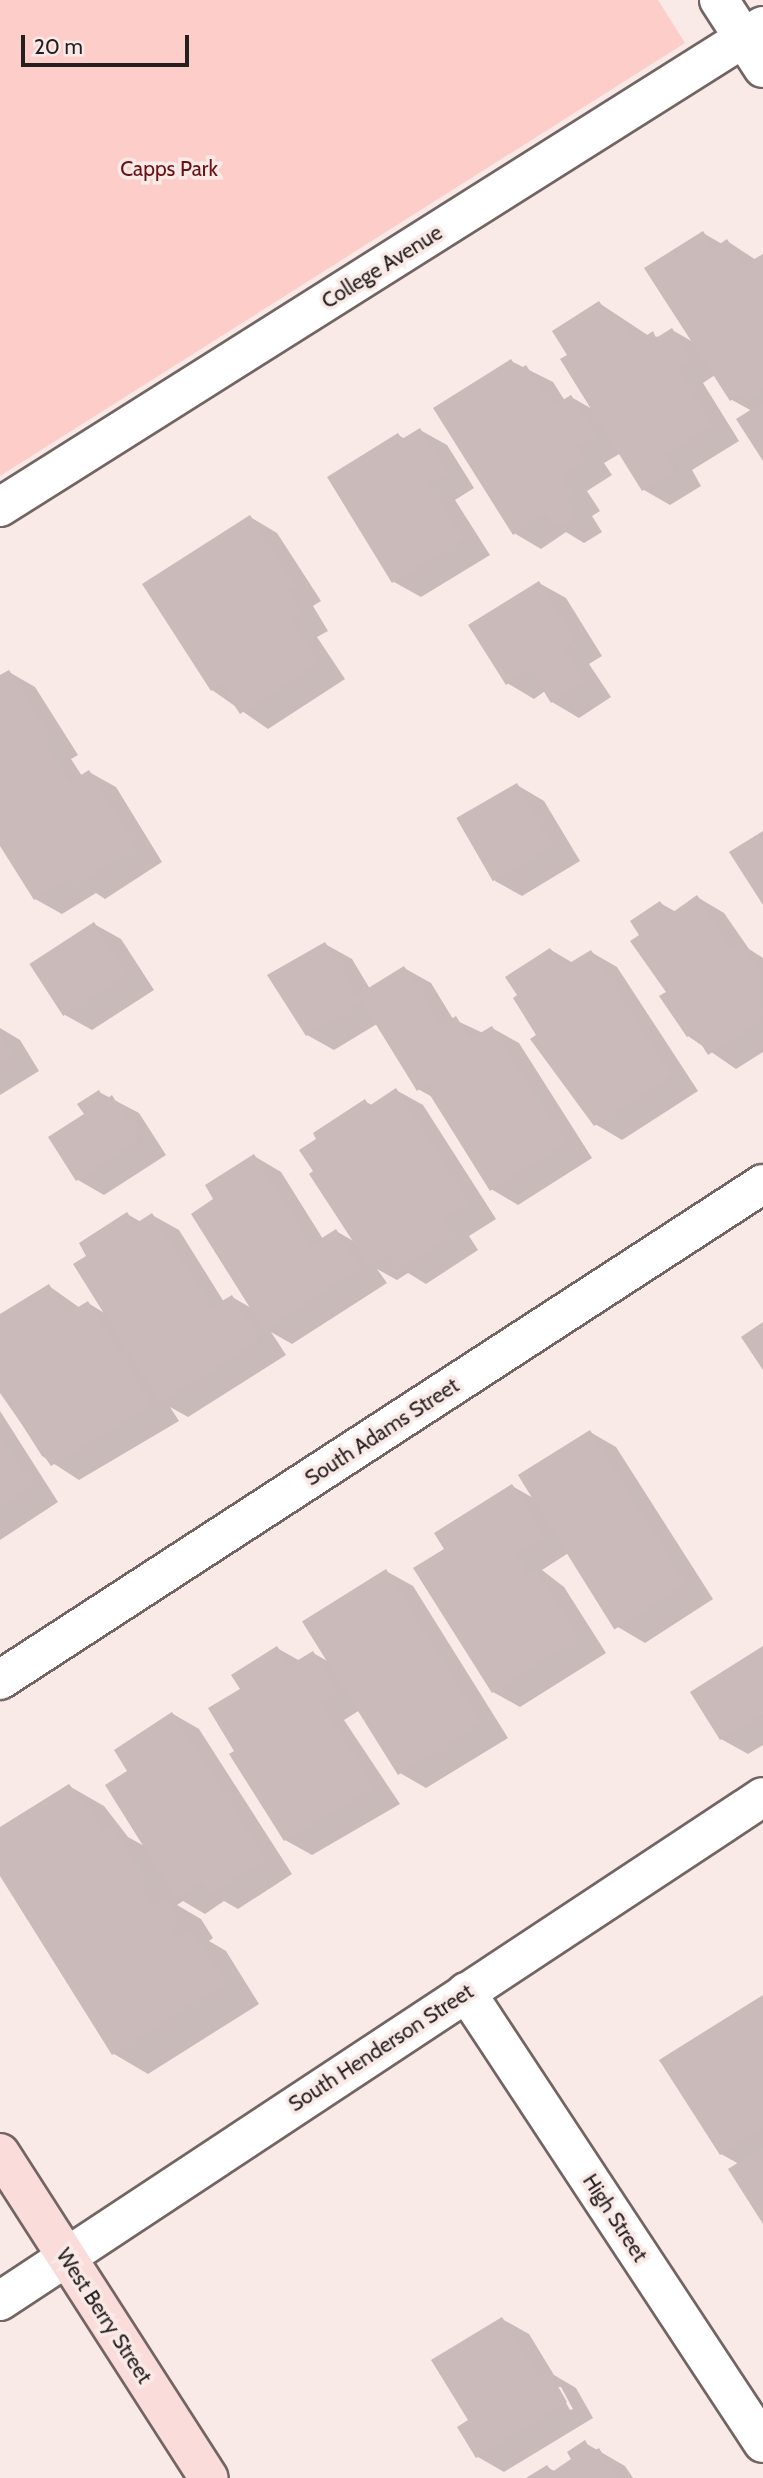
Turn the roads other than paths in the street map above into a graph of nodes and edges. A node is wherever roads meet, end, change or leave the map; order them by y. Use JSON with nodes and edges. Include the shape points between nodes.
{"nodes":[{"id":1,"x":719,"y":0,"type":"edge"},
{"id":2,"x":757,"y":44,"type":"edge"},
{"id":3,"x":0,"y":508,"type":"edge"},
{"id":4,"x":763,"y":1184,"type":"edge"},
{"id":5,"x":0,"y":1680,"type":"edge"},
{"id":6,"x":763,"y":1797,"type":"edge"},
{"id":7,"x":466,"y":1992,"type":"junction"},
{"id":8,"x":0,"y":2153,"type":"edge"},
{"id":9,"x":65,"y":2256,"type":"junction"},
{"id":10,"x":0,"y":2301,"type":"edge"},
{"id":11,"x":763,"y":2443,"type":"edge"},
{"id":12,"x":209,"y":2478,"type":"edge"}],
"edges":[{"from":1,"to":2,"type":"street"},
{"from":2,"to":3,"type":"street","name":"College Avenue"},
{"from":4,"to":5,"type":"street","name":"South Adams Street"},
{"from":6,"to":7,"type":"street","name":"South Henderson Street"},
{"from":7,"to":9,"type":"street","name":"South Henderson Street"},
{"from":7,"to":11,"type":"street","name":"High Street"},
{"from":8,"to":9,"type":"main road","name":"West Berry Street"},
{"from":9,"to":10,"type":"street","name":"South Henderson Street"},
{"from":9,"to":12,"type":"main road","name":"West Berry Street"}]}
